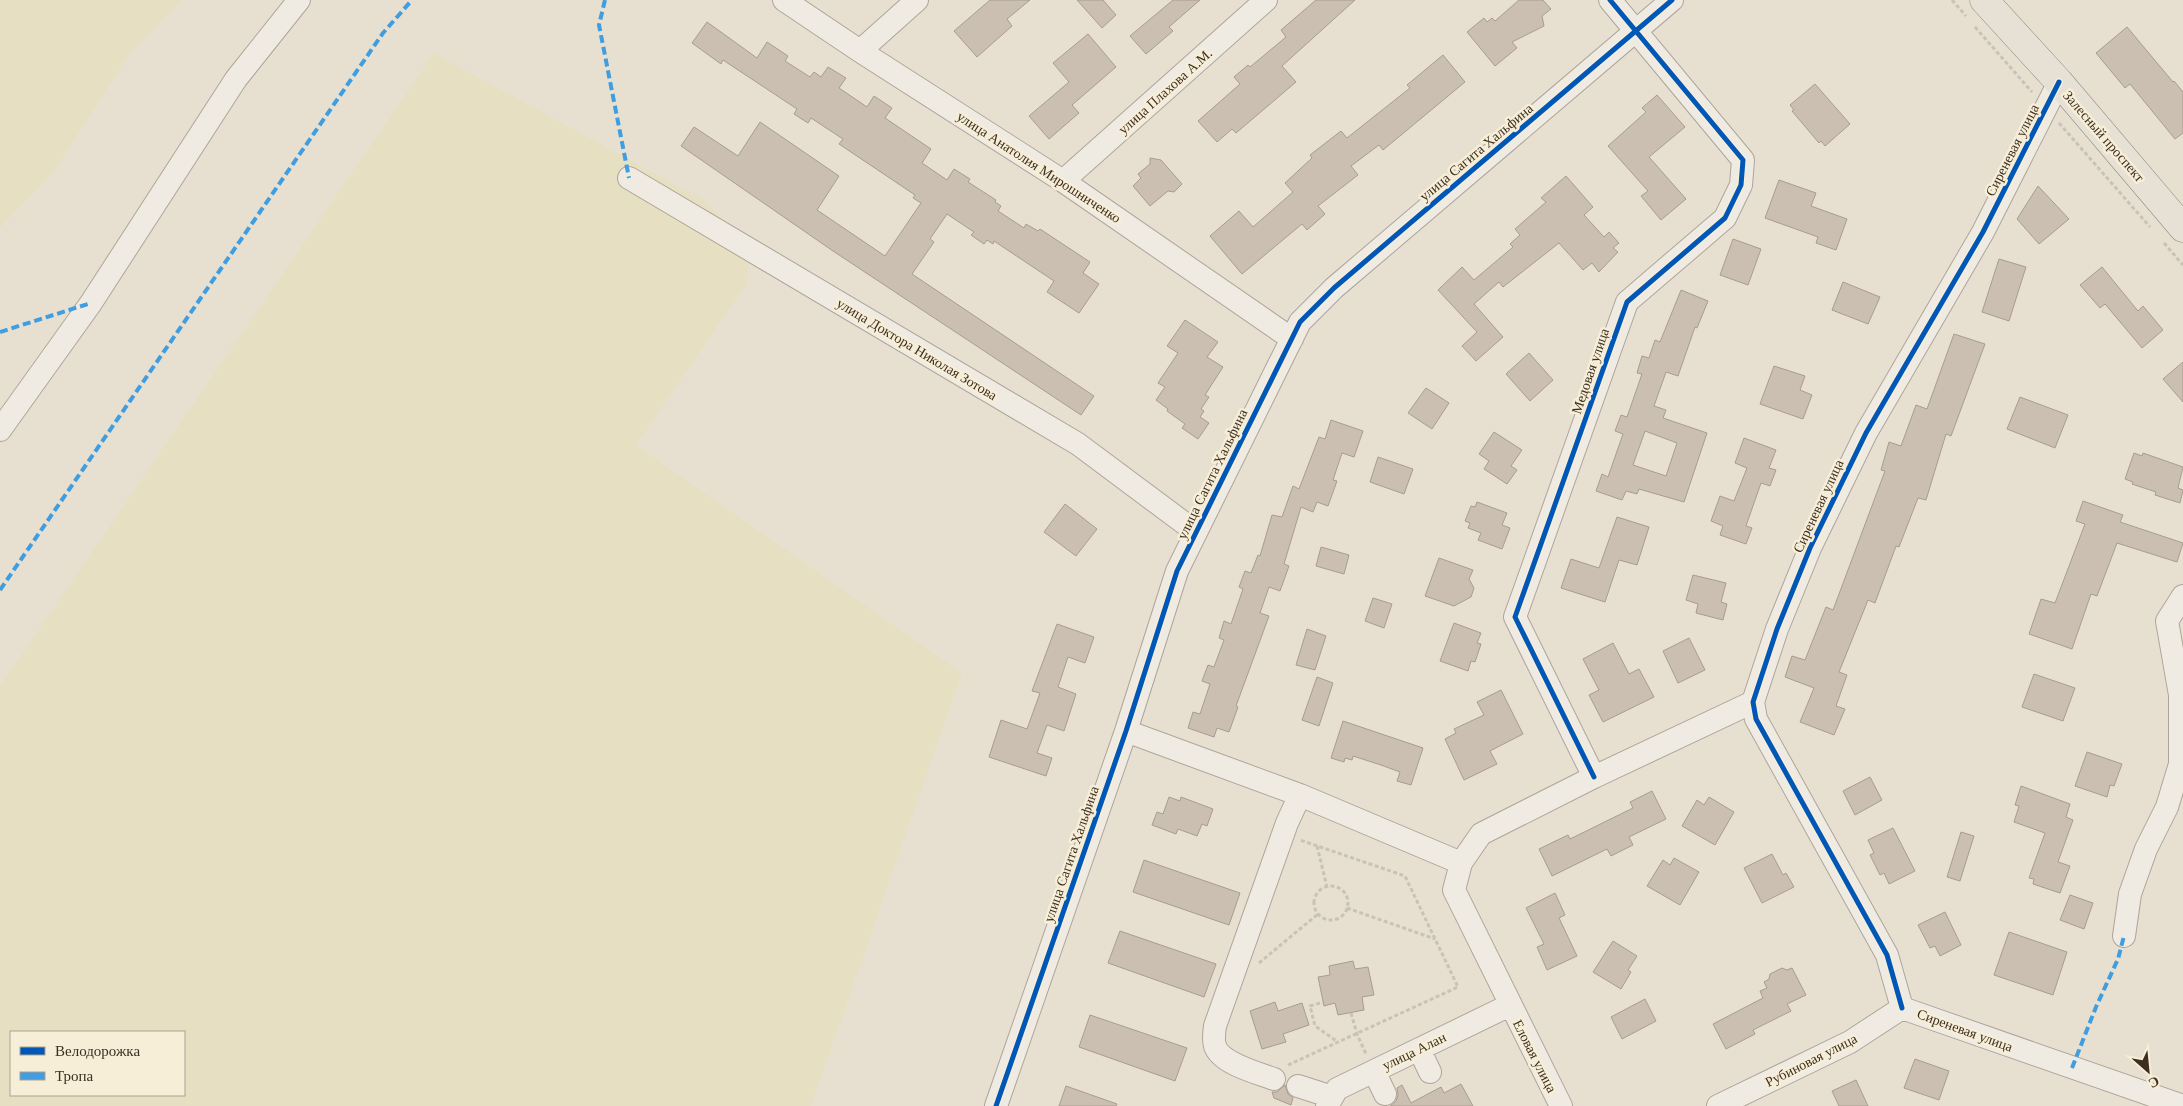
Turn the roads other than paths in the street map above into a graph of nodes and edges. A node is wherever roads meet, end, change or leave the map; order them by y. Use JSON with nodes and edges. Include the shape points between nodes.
{"nodes":[{"id":1,"x":299,"y":0,"type":"edge"},
{"id":2,"x":784,"y":0,"type":"edge"},
{"id":3,"x":917,"y":0,"type":"edge"},
{"id":4,"x":1266,"y":0,"type":"edge"},
{"id":5,"x":1610,"y":0,"type":"edge"},
{"id":6,"x":1672,"y":0,"type":"edge"},
{"id":7,"x":1984,"y":0,"type":"edge"},
{"id":8,"x":1636,"y":30,"type":"junction"},
{"id":9,"x":860,"y":51,"type":"junction"},
{"id":10,"x":2058,"y":82,"type":"junction"},
{"id":11,"x":629,"y":178,"type":"dead end"},
{"id":12,"x":1064,"y":181,"type":"junction"},
{"id":13,"x":2173,"y":235,"type":"edge"},
{"id":14,"x":1292,"y":339,"type":"junction"},
{"id":15,"x":0,"y":430,"type":"edge"},
{"id":16,"x":1196,"y":532,"type":"junction"},
{"id":17,"x":2183,"y":596,"type":"edge"},
{"id":18,"x":1753,"y":702,"type":"junction"},
{"id":19,"x":1126,"y":731,"type":"junction"},
{"id":20,"x":1594,"y":777,"type":"junction"},
{"id":21,"x":1300,"y":795,"type":"junction"},
{"id":22,"x":1461,"y":863,"type":"junction"},
{"id":23,"x":2124,"y":936,"type":"dead end"},
{"id":24,"x":1510,"y":1005,"type":"junction"},
{"id":25,"x":1902,"y":1008,"type":"junction"},
{"id":26,"x":1419,"y":1049,"type":"junction"},
{"id":27,"x":1374,"y":1071,"type":"junction"},
{"id":28,"x":1430,"y":1072,"type":"dead end"},
{"id":29,"x":1268,"y":1077,"type":"road end"},
{"id":30,"x":1298,"y":1086,"type":"dead end"},
{"id":31,"x":1385,"y":1094,"type":"dead end"},
{"id":32,"x":1746,"y":1100,"type":"edge"},
{"id":33,"x":1329,"y":1101,"type":"edge"},
{"id":34,"x":996,"y":1106,"type":"edge"},
{"id":35,"x":1561,"y":1106,"type":"edge"},
{"id":36,"x":1718,"y":1106,"type":"edge"},
{"id":37,"x":2183,"y":1106,"type":"edge"}],
"edges":[{"from":1,"to":15,"type":"street","via":[[236,79],[138,234]]},
{"from":2,"to":9,"type":"street","name":"улица Анатолия Мирошниченко"},
{"from":3,"to":9,"type":"street"},
{"from":4,"to":12,"type":"street","name":"улица Плахова А.М."},
{"from":5,"to":8,"type":"street","name":"Медовая улица"},
{"from":6,"to":8,"type":"street","name":"улица Сагита Хальфина"},
{"from":7,"to":10,"type":"main road","name":"Залесный проспект"},
{"from":8,"to":14,"type":"street","name":"улица Сагита Хальфина","via":[[1334,288],[1300,322]]},
{"from":8,"to":20,"type":"street","name":"Медовая улица","via":[[1743,160],[1740,185],[1725,218],[1627,302],[1515,617]]},
{"from":9,"to":12,"type":"street","name":"улица Анатолия Мирошниченко"},
{"from":10,"to":13,"type":"main road","name":"Залесный проспект"},
{"from":10,"to":18,"type":"street","name":"Сиреневая улица","via":[[1983,232],[1862,442],[1810,548],[1777,629]]},
{"from":11,"to":16,"type":"street","name":"улица Доктора Николая Зотова","via":[[1078,444]]},
{"from":12,"to":14,"type":"street","name":"улица Анатолия Мирошниченко"},
{"from":14,"to":16,"type":"street","name":"улица Сагита Хальфина"},
{"from":16,"to":19,"type":"street","name":"улица Сагита Хальфина","via":[[1177,571]]},
{"from":17,"to":23,"type":"street","via":[[2167,622],[2180,695],[2180,764],[2167,807],[2146,849],[2130,894]]},
{"from":18,"to":20,"type":"street"},
{"from":18,"to":25,"type":"street","name":"Сиреневая улица","via":[[1756,720],[1887,956]]},
{"from":19,"to":21,"type":"street"},
{"from":19,"to":34,"type":"street","name":"улица Сагита Хальфина"},
{"from":20,"to":22,"type":"street","via":[[1481,834]]},
{"from":21,"to":22,"type":"street"},
{"from":21,"to":29,"type":"street","via":[[1215,1026],[1215,1046],[1220,1055]]},
{"from":22,"to":24,"type":"street","name":"Еловая улица","via":[[1454,890]]},
{"from":24,"to":26,"type":"street","name":"улица Алан"},
{"from":24,"to":35,"type":"street","name":"Еловая улица"},
{"from":25,"to":32,"type":"street","name":"Рубиновая улица","via":[[1850,1042]]},
{"from":25,"to":37,"type":"street","name":"Сиреневая улица"},
{"from":26,"to":27,"type":"street","name":"улица Алан"},
{"from":26,"to":28,"type":"street"},
{"from":27,"to":31,"type":"street"},
{"from":27,"to":33,"type":"street","name":"улица Алан","via":[[1337,1089]]},
{"from":30,"to":33,"type":"street"},
{"from":32,"to":36,"type":"street","name":"Рубиновая улица"}]}
